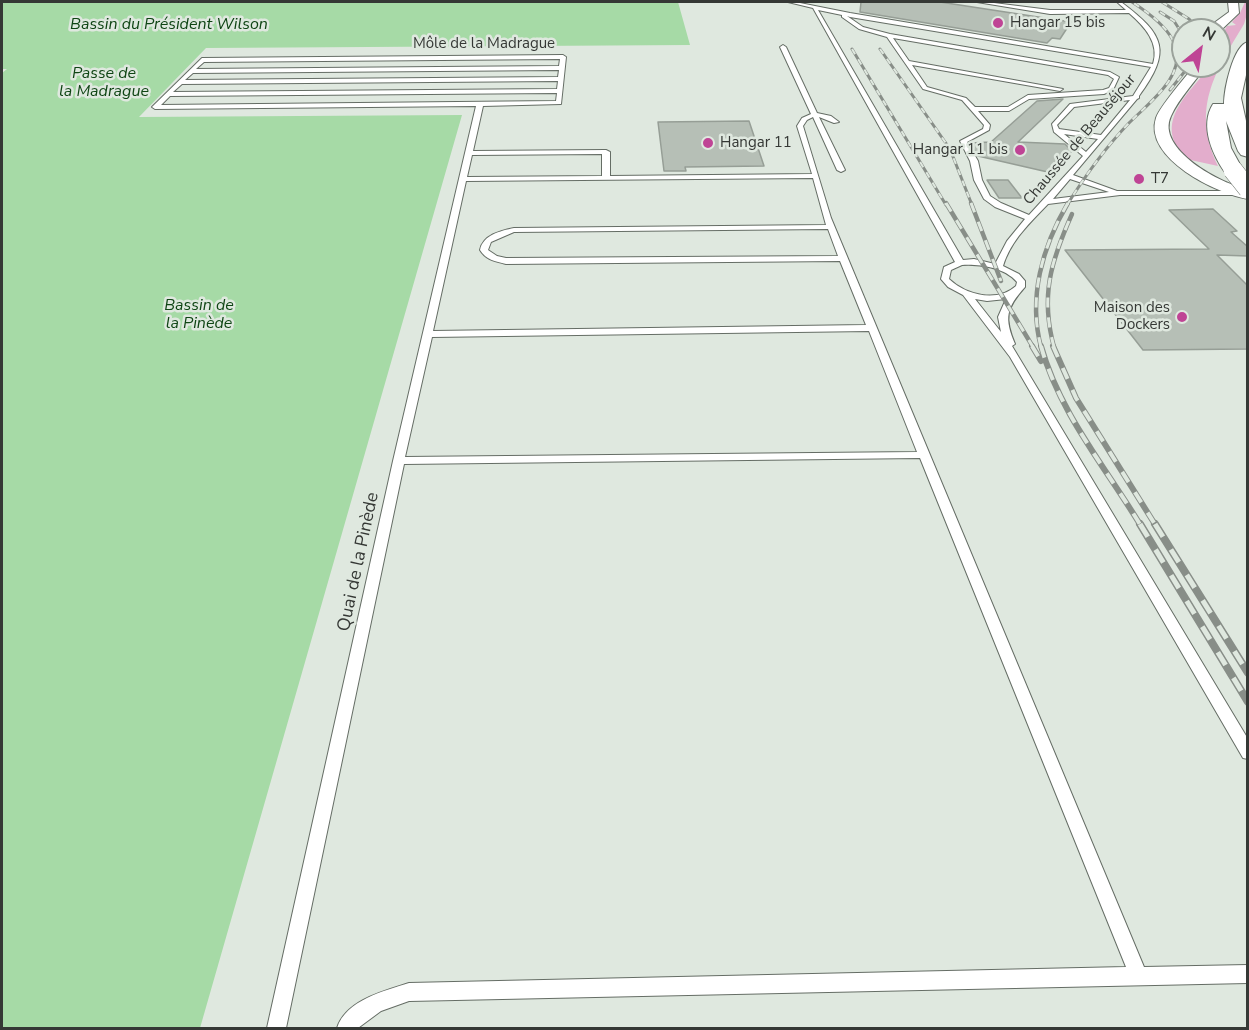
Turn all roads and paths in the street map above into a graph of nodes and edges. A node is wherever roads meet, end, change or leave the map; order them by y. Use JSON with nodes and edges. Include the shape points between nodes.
{"nodes":[{"id":1,"x":790,"y":2,"type":"edge"},
{"id":2,"x":979,"y":2,"type":"edge"},
{"id":3,"x":1119,"y":2,"type":"edge"},
{"id":4,"x":1233,"y":2,"type":"edge"},
{"id":5,"x":815,"y":8,"type":"junction"},
{"id":6,"x":1131,"y":11,"type":"junction"},
{"id":7,"x":840,"y":13,"type":"junction"},
{"id":8,"x":1227,"y":18,"type":"edge"},
{"id":9,"x":889,"y":36,"type":"junction"},
{"id":10,"x":1248,"y":46,"type":"edge"},
{"id":11,"x":783,"y":47,"type":"dead end"},
{"id":12,"x":907,"y":62,"type":"junction"},
{"id":13,"x":1156,"y":66,"type":"junction"},
{"id":14,"x":562,"y":68,"type":"junction"},
{"id":15,"x":191,"y":71,"type":"junction"},
{"id":16,"x":1191,"y":78,"type":"edge"},
{"id":17,"x":561,"y":79,"type":"junction"},
{"id":18,"x":180,"y":82,"type":"junction"},
{"id":19,"x":560,"y":91,"type":"junction"},
{"id":20,"x":1232,"y":92,"type":"junction"},
{"id":21,"x":1080,"y":93,"type":"junction"},
{"id":22,"x":168,"y":94,"type":"junction"},
{"id":23,"x":1137,"y":97,"type":"junction"},
{"id":24,"x":480,"y":104,"type":"junction"},
{"id":25,"x":973,"y":109,"type":"junction"},
{"id":26,"x":815,"y":115,"type":"junction"},
{"id":27,"x":836,"y":122,"type":"dead end"},
{"id":28,"x":1056,"y":131,"type":"junction"},
{"id":29,"x":1101,"y":137,"type":"junction"},
{"id":30,"x":1248,"y":151,"type":"edge"},
{"id":31,"x":469,"y":153,"type":"junction"},
{"id":32,"x":1086,"y":155,"type":"junction"},
{"id":33,"x":841,"y":170,"type":"dead end"},
{"id":34,"x":816,"y":176,"type":"junction"},
{"id":35,"x":1068,"y":176,"type":"junction"},
{"id":36,"x":606,"y":178,"type":"junction"},
{"id":37,"x":463,"y":179,"type":"junction"},
{"id":38,"x":1241,"y":186,"type":"edge"},
{"id":39,"x":1120,"y":193,"type":"junction"},
{"id":40,"x":1046,"y":202,"type":"junction"},
{"id":41,"x":1031,"y":218,"type":"junction"},
{"id":42,"x":831,"y":227,"type":"junction"},
{"id":43,"x":843,"y":258,"type":"junction"},
{"id":44,"x":960,"y":263,"type":"junction"},
{"id":45,"x":998,"y":267,"type":"junction"},
{"id":46,"x":1014,"y":293,"type":"junction"},
{"id":47,"x":966,"y":294,"type":"junction"},
{"id":48,"x":872,"y":328,"type":"junction"},
{"id":49,"x":428,"y":334,"type":"junction"},
{"id":50,"x":1014,"y":356,"type":"junction"},
{"id":51,"x":924,"y":455,"type":"junction"},
{"id":52,"x":399,"y":461,"type":"junction"},
{"id":53,"x":1248,"y":753,"type":"edge"},
{"id":54,"x":1248,"y":974,"type":"edge"},
{"id":55,"x":1138,"y":975,"type":"junction"},
{"id":56,"x":276,"y":1029,"type":"edge"},
{"id":57,"x":346,"y":1029,"type":"edge"}],
"edges":[{"from":1,"to":5,"type":"lane"},
{"from":2,"to":6,"type":"lane","via":[[1050,12]]},
{"from":3,"to":6,"type":"lane","name":"Chaussée de Beauséjour"},
{"from":4,"to":8,"type":"street","via":[[1234,13]]},
{"from":5,"to":7,"type":"lane"},
{"from":5,"to":44,"type":"lane"},
{"from":6,"to":13,"type":"lane","name":"Chaussée de Beauséjour","via":[[1153,37],[1158,55]]},
{"from":7,"to":9,"type":"lane","via":[[861,28]]},
{"from":7,"to":13,"type":"lane"},
{"from":9,"to":12,"type":"lane"},
{"from":9,"to":21,"type":"lane","via":[[1117,78],[1107,91]]},
{"from":10,"to":20,"type":"highway"},
{"from":11,"to":26,"type":"lane"},
{"from":12,"to":21,"type":"lane"},
{"from":12,"to":25,"type":"lane","via":[[925,88],[960,97]]},
{"from":13,"to":23,"type":"lane","name":"Chaussée de Beauséjour"},
{"from":14,"to":15,"type":"lane"},
{"from":14,"to":15,"type":"lane","name":"Môle de la Madrague","via":[[562,57],[202,60]]},
{"from":14,"to":17,"type":"lane","name":"Môle de la Madrague"},
{"from":15,"to":18,"type":"lane","name":"Môle de la Madrague"},
{"from":16,"to":38,"type":"street","via":[[1171,103],[1162,124],[1174,156],[1189,169]]},
{"from":17,"to":18,"type":"lane"},
{"from":17,"to":19,"type":"lane","name":"Môle de la Madrague"},
{"from":18,"to":22,"type":"lane","name":"Môle de la Madrague"},
{"from":19,"to":22,"type":"lane"},
{"from":19,"to":24,"type":"lane","via":[[559,103]]},
{"from":20,"to":30,"type":"highway","via":[[1233,117]]},
{"from":20,"to":38,"type":"highway","via":[[1221,99],[1216,122],[1220,146]]},
{"from":21,"to":25,"type":"lane","via":[[1028,97],[1009,110]]},
{"from":22,"to":24,"type":"lane","via":[[155,107]]},
{"from":23,"to":28,"type":"lane","via":[[1072,105],[1054,125]]},
{"from":23,"to":29,"type":"lane","name":"Chaussée de Beauséjour"},
{"from":24,"to":31,"type":"lane","name":"Quai de la Pinède"},
{"from":25,"to":41,"type":"lane","via":[[988,128],[963,141],[976,165],[978,180],[991,201]]},
{"from":26,"to":27,"type":"lane"},
{"from":26,"to":33,"type":"lane"},
{"from":26,"to":34,"type":"lane","via":[[804,119],[800,126]]},
{"from":28,"to":29,"type":"lane"},
{"from":28,"to":32,"type":"lane"},
{"from":29,"to":32,"type":"lane","name":"Chaussée de Beauséjour"},
{"from":31,"to":36,"type":"lane","via":[[606,152]]},
{"from":31,"to":37,"type":"lane","name":"Quai de la Pinède"},
{"from":32,"to":35,"type":"lane","name":"Chaussée de Beauséjour"},
{"from":34,"to":36,"type":"lane"},
{"from":34,"to":42,"type":"lane"},
{"from":35,"to":39,"type":"lane"},
{"from":35,"to":40,"type":"lane","name":"Chaussée de Beauséjour"},
{"from":36,"to":37,"type":"lane"},
{"from":37,"to":49,"type":"lane","name":"Quai de la Pinède"},
{"from":38,"to":39,"type":"lane"},
{"from":39,"to":40,"type":"lane"},
{"from":40,"to":41,"type":"lane","name":"Chaussée de Beauséjour"},
{"from":41,"to":45,"type":"lane","name":"Chaussée de Beauséjour","via":[[1001,257]]},
{"from":42,"to":43,"type":"lane"},
{"from":42,"to":43,"type":"lane","via":[[514,230],[493,236],[484,245],[490,256],[506,261]]},
{"from":43,"to":48,"type":"lane"},
{"from":44,"to":45,"type":"lane"},
{"from":44,"to":47,"type":"lane","via":[[947,269],[945,279]]},
{"from":45,"to":46,"type":"lane","via":[[1017,277],[1019,289]]},
{"from":46,"to":47,"type":"lane","via":[[990,298]]},
{"from":46,"to":50,"type":"lane","via":[[1001,321]]},
{"from":47,"to":50,"type":"lane"},
{"from":48,"to":49,"type":"lane"},
{"from":48,"to":51,"type":"lane"},
{"from":49,"to":52,"type":"lane","name":"Quai de la Pinède"},
{"from":50,"to":53,"type":"lane"},
{"from":51,"to":52,"type":"lane"},
{"from":51,"to":55,"type":"lane"},
{"from":52,"to":56,"type":"lane","name":"Quai de la Pinède"},
{"from":54,"to":55,"type":"lane"},
{"from":55,"to":57,"type":"lane","via":[[409,992],[374,1004]]}]}
